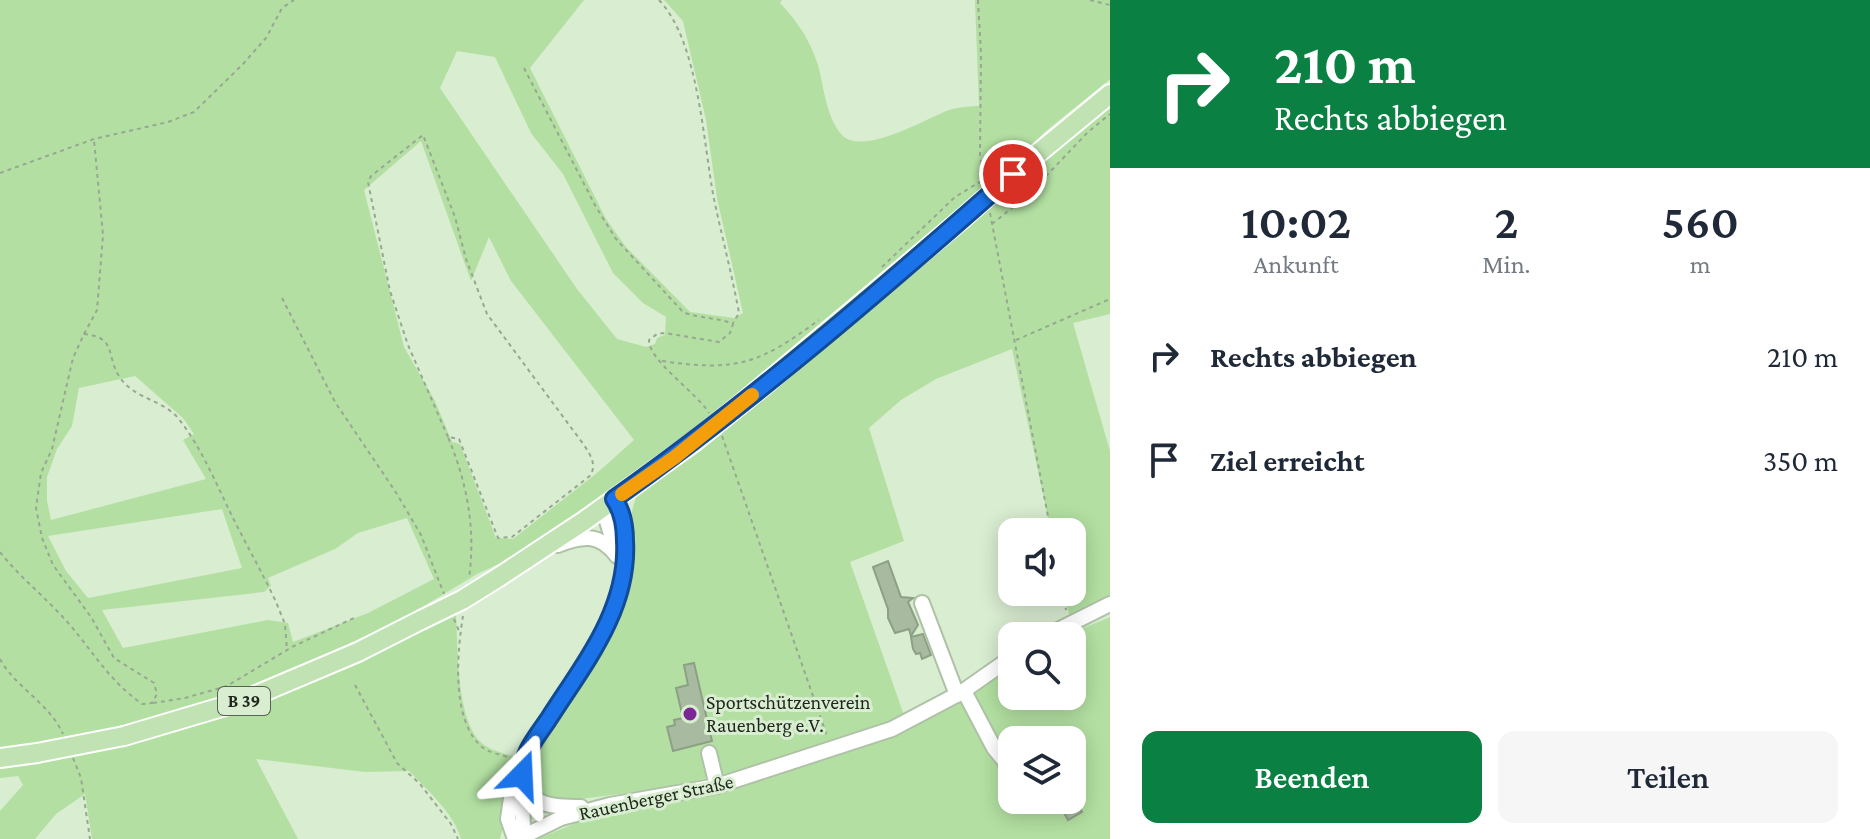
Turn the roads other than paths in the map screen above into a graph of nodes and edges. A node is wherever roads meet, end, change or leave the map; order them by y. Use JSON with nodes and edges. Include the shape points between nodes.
{"nodes":[{"id":1,"x":1110,"y":94,"type":"edge"},
{"id":2,"x":608,"y":504,"type":"junction"},
{"id":3,"x":532,"y":555,"type":"junction"},
{"id":4,"x":617,"y":556,"type":"junction"},
{"id":5,"x":621,"y":591,"type":"junction"},
{"id":6,"x":922,"y":603,"type":"dead end"},
{"id":7,"x":1110,"y":604,"type":"edge"},
{"id":8,"x":1071,"y":622,"type":"edge"},
{"id":9,"x":998,"y":667,"type":"edge"},
{"id":10,"x":960,"y":693,"type":"junction"},
{"id":11,"x":709,"y":753,"type":"dead end"},
{"id":12,"x":998,"y":753,"type":"edge"},
{"id":13,"x":0,"y":758,"type":"edge"},
{"id":14,"x":522,"y":768,"type":"junction"},
{"id":15,"x":717,"y":786,"type":"junction"},
{"id":16,"x":601,"y":808,"type":"junction"},
{"id":17,"x":516,"y":839,"type":"edge"}],
"edges":[{"from":1,"to":2,"type":"main road","number":"B 39","bridge":true,"via":[[746,400]]},
{"from":2,"to":3,"type":"main road","number":"B 39"},
{"from":2,"to":4,"type":"street"},
{"from":2,"to":5,"type":"street","via":[[622,514],[625,531]]},
{"from":3,"to":4,"type":"street","via":[[581,536],[606,544]]},
{"from":3,"to":13,"type":"main road","number":"B 39","bridge":true,"via":[[462,600],[242,701],[124,736]]},
{"from":4,"to":5,"type":"street"},
{"from":5,"to":14,"type":"street","via":[[606,627]]},
{"from":6,"to":10,"type":"street"},
{"from":7,"to":8,"type":"street"},
{"from":9,"to":10,"type":"street","name":"Rauenberger Straße"},
{"from":10,"to":12,"type":"street"},
{"from":10,"to":15,"type":"street","name":"Rauenberger Straße","via":[[892,729]]},
{"from":11,"to":15,"type":"street"},
{"from":14,"to":16,"type":"street","via":[[529,794],[541,803]]},
{"from":14,"to":17,"type":"street","via":[[514,777],[507,809]]},
{"from":15,"to":16,"type":"street","name":"Rauenberger Straße"},
{"from":16,"to":17,"type":"street","name":"Rauenberger Straße","via":[[561,818]]}]}
